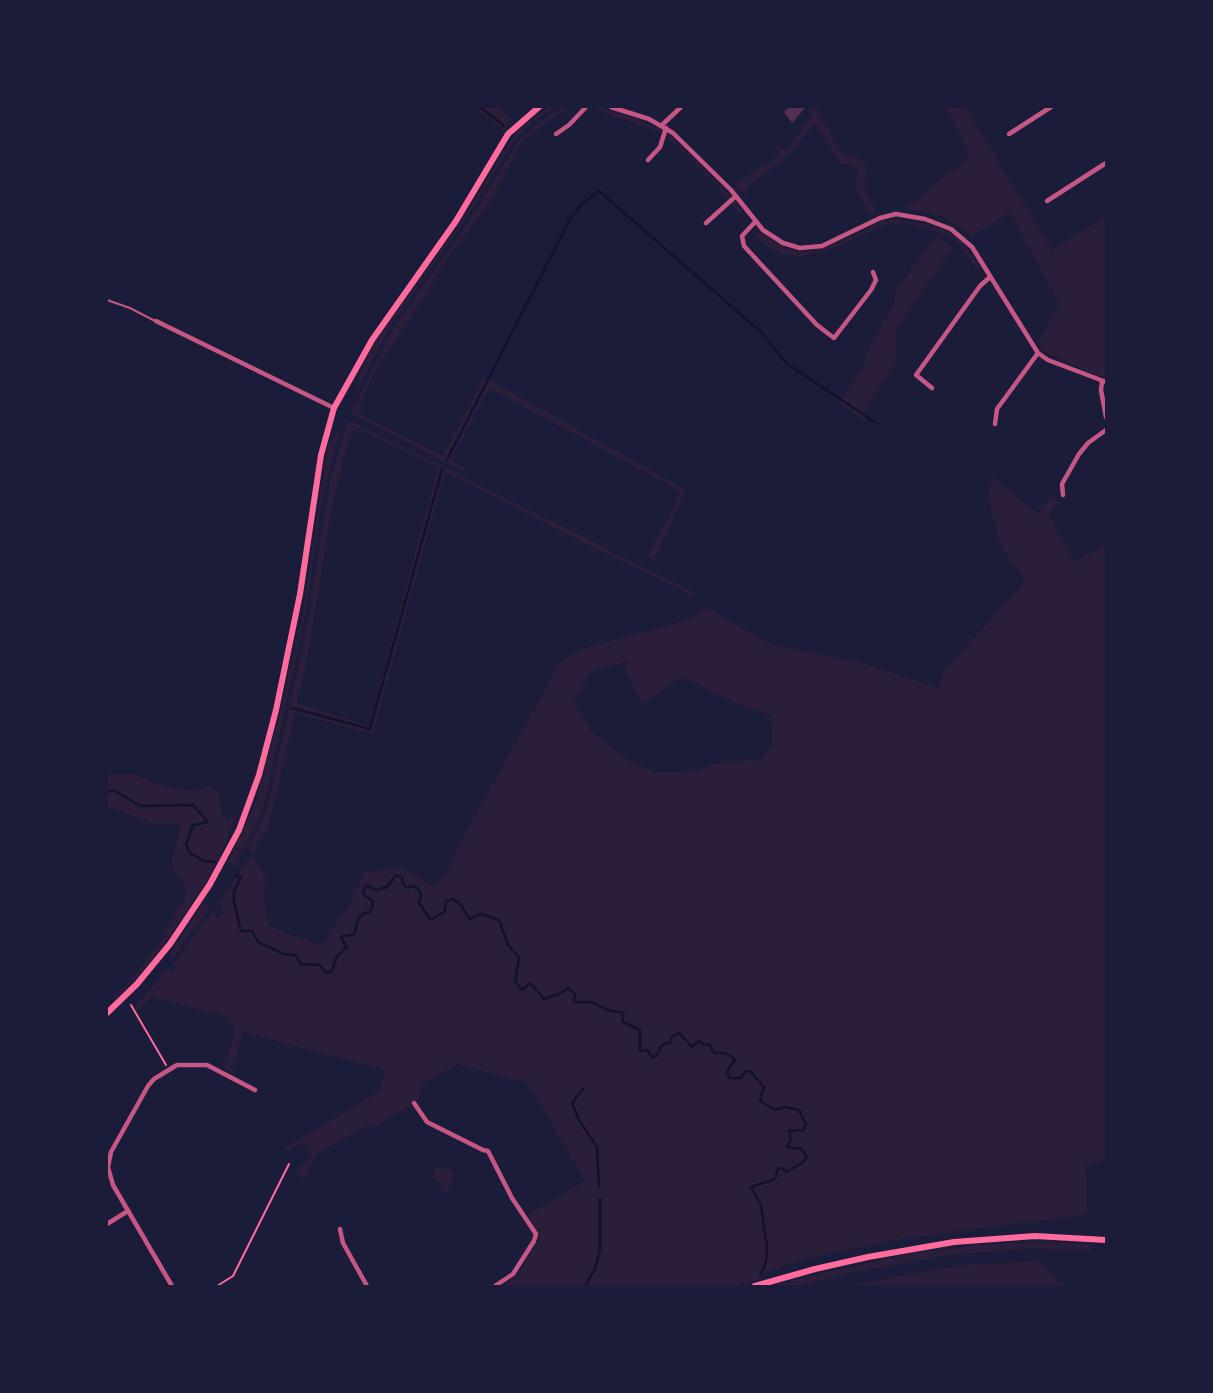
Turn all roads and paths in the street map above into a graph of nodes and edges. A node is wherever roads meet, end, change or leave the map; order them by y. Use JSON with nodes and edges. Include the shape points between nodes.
{"nodes":[{"id":1,"x":539,"y":107,"type":"edge"},
{"id":2,"x":586,"y":107,"type":"edge"},
{"id":3,"x":611,"y":107,"type":"edge"},
{"id":4,"x":681,"y":107,"type":"edge"},
{"id":5,"x":1051,"y":107,"type":"edge"},
{"id":6,"x":664,"y":126,"type":"junction"},
{"id":7,"x":556,"y":134,"type":"dead end"},
{"id":8,"x":1009,"y":134,"type":"dead end"},
{"id":9,"x":648,"y":160,"type":"dead end"},
{"id":10,"x":1106,"y":163,"type":"edge"},
{"id":11,"x":736,"y":196,"type":"junction"},
{"id":12,"x":1047,"y":201,"type":"dead end"},
{"id":13,"x":755,"y":222,"type":"junction"},
{"id":14,"x":706,"y":223,"type":"dead end"},
{"id":15,"x":873,"y":272,"type":"dead end"},
{"id":16,"x":990,"y":277,"type":"junction"},
{"id":17,"x":107,"y":300,"type":"edge"},
{"id":18,"x":156,"y":321,"type":"joint"},
{"id":19,"x":1038,"y":353,"type":"junction"},
{"id":20,"x":1104,"y":382,"type":"edge"},
{"id":21,"x":932,"y":388,"type":"dead end"},
{"id":22,"x":334,"y":408,"type":"junction"},
{"id":23,"x":1106,"y":417,"type":"edge"},
{"id":24,"x":995,"y":424,"type":"dead end"},
{"id":25,"x":1106,"y":430,"type":"edge"},
{"id":26,"x":1063,"y":495,"type":"dead end"},
{"id":27,"x":131,"y":1005,"type":"dead end"},
{"id":28,"x":107,"y":1013,"type":"edge"},
{"id":29,"x":169,"y":1069,"type":"junction"},
{"id":30,"x":255,"y":1090,"type":"dead end"},
{"id":31,"x":414,"y":1103,"type":"dead end"},
{"id":32,"x":289,"y":1164,"type":"dead end"},
{"id":33,"x":128,"y":1212,"type":"junction"},
{"id":34,"x":107,"y":1224,"type":"edge"},
{"id":35,"x":340,"y":1229,"type":"dead end"},
{"id":36,"x":1106,"y":1240,"type":"edge"},
{"id":37,"x":172,"y":1286,"type":"edge"},
{"id":38,"x":216,"y":1286,"type":"edge"},
{"id":39,"x":368,"y":1286,"type":"edge"},
{"id":40,"x":495,"y":1286,"type":"edge"},
{"id":41,"x":755,"y":1286,"type":"edge"}],
"edges":[{"from":1,"to":22,"type":"main road","via":[[508,134],[456,221],[372,340]]},
{"from":2,"to":7,"type":"street"},
{"from":3,"to":6,"type":"street"},
{"from":4,"to":6,"type":"street"},
{"from":5,"to":8,"type":"street"},
{"from":6,"to":9,"type":"street","via":[[660,146]]},
{"from":6,"to":11,"type":"street"},
{"from":10,"to":12,"type":"street"},
{"from":11,"to":13,"type":"street"},
{"from":11,"to":14,"type":"street"},
{"from":13,"to":15,"type":"street","via":[[742,236],[744,246],[834,338],[871,290],[876,281]]},
{"from":13,"to":16,"type":"street","via":[[783,243],[810,248],[880,218],[908,215],[957,233],[972,247]]},
{"from":16,"to":19,"type":"street"},
{"from":16,"to":21,"type":"street","via":[[916,375]]},
{"from":17,"to":18,"type":"lane"},
{"from":18,"to":22,"type":"street"},
{"from":19,"to":20,"type":"street"},
{"from":19,"to":24,"type":"street","via":[[997,409]]},
{"from":20,"to":23,"type":"street"},
{"from":22,"to":28,"type":"main road","via":[[321,455],[300,594],[259,775],[211,884],[153,967]]},
{"from":25,"to":26,"type":"street","via":[[1079,454],[1062,484]]},
{"from":27,"to":29,"type":"path"},
{"from":29,"to":30,"type":"street","via":[[206,1065]]},
{"from":29,"to":33,"type":"street","via":[[148,1086],[109,1158],[109,1175]]},
{"from":31,"to":40,"type":"street","via":[[427,1122],[488,1151],[536,1234],[513,1274]]},
{"from":32,"to":38,"type":"path","via":[[233,1276]]},
{"from":33,"to":34,"type":"street"},
{"from":33,"to":37,"type":"street"},
{"from":35,"to":39,"type":"street"},
{"from":36,"to":41,"type":"main road","via":[[1035,1237],[954,1242],[868,1256]]}]}
